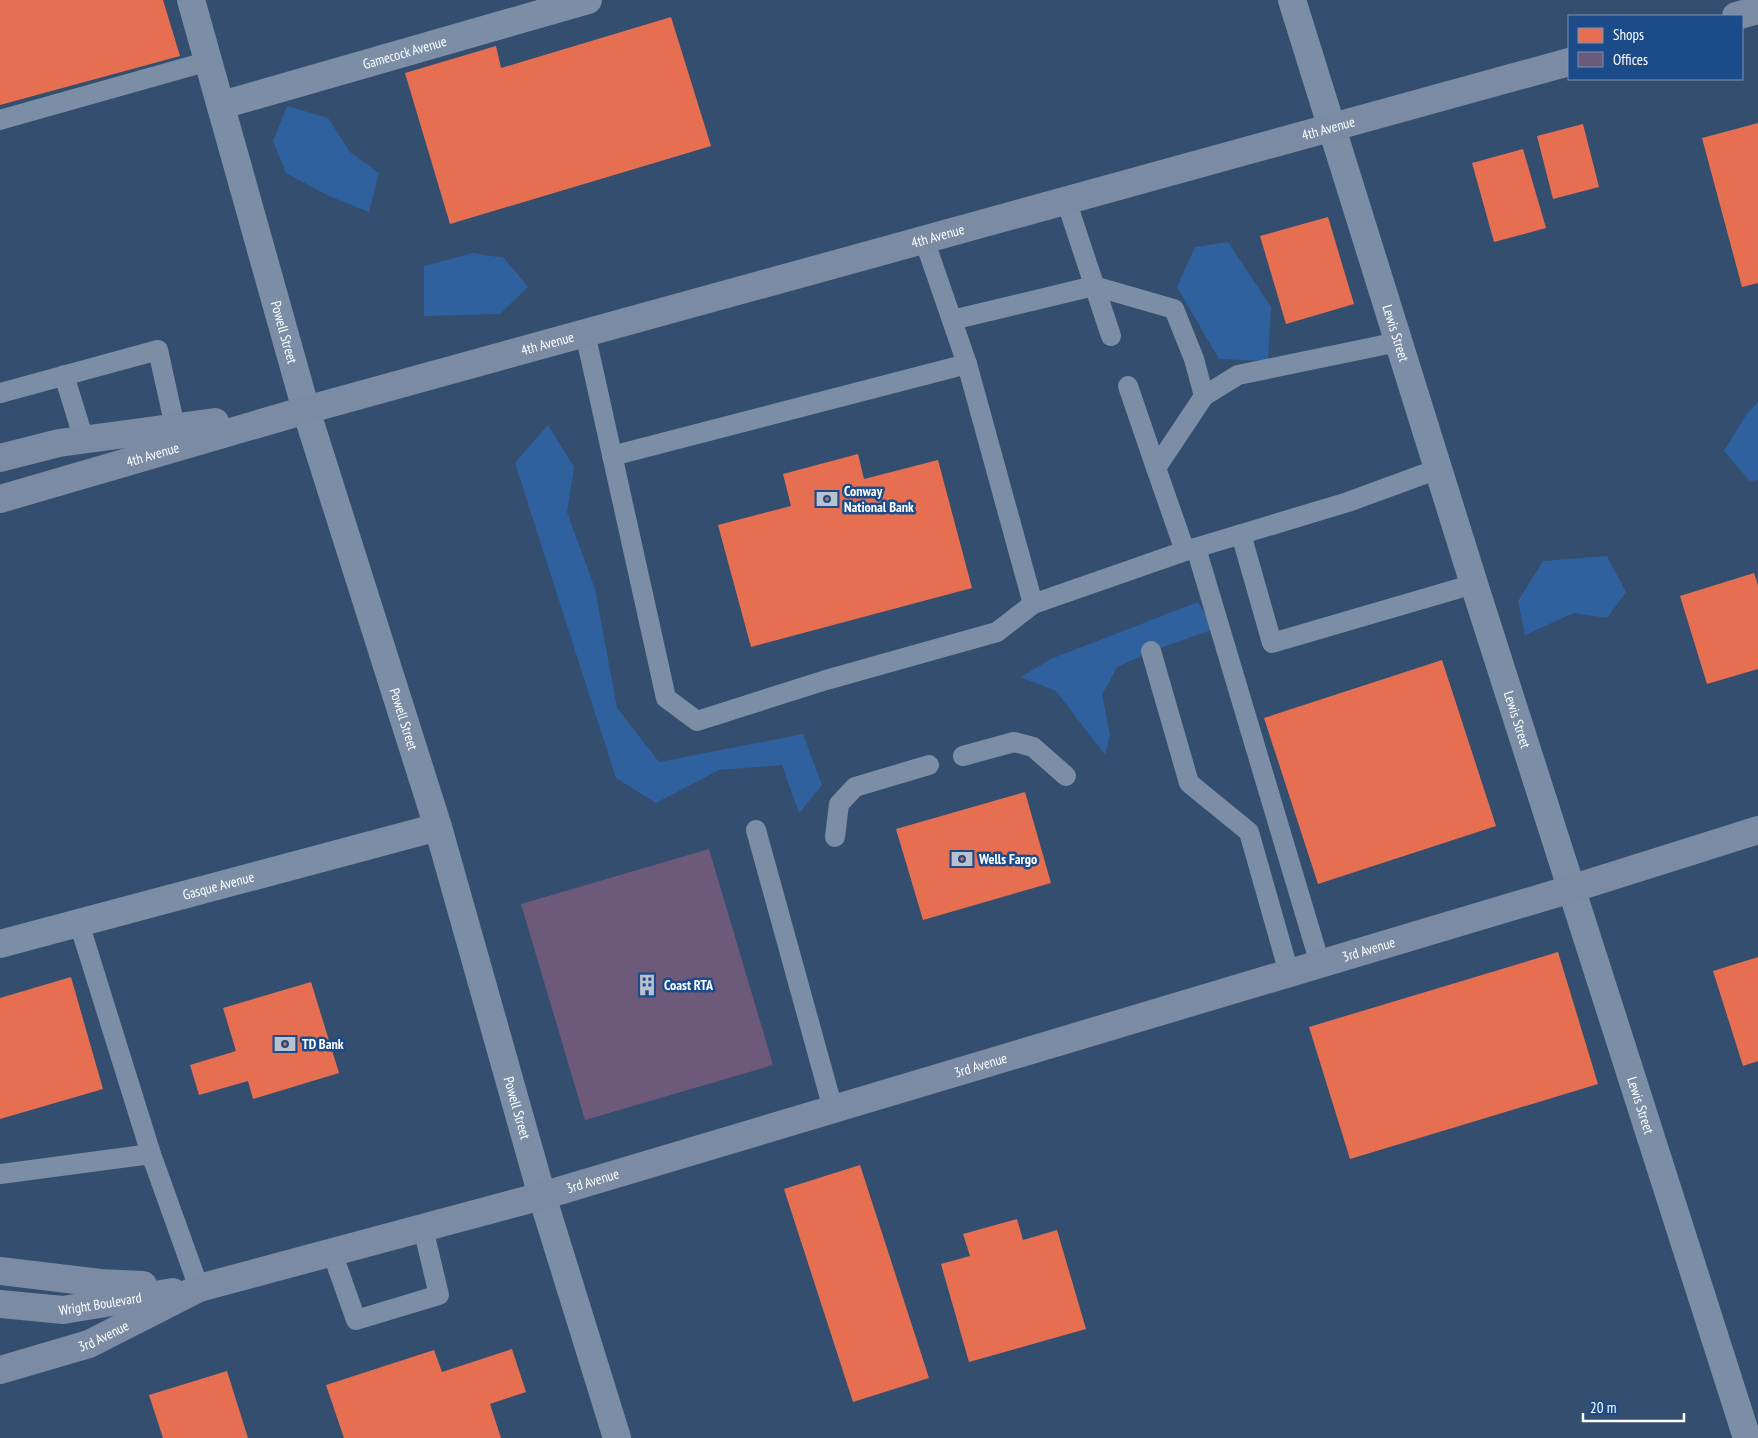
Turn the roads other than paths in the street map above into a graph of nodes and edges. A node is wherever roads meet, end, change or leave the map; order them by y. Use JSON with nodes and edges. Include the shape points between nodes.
{"nodes":[{"id":1,"x":191,"y":0,"type":"edge"},
{"id":2,"x":588,"y":0,"type":"edge"},
{"id":3,"x":1292,"y":0,"type":"edge"},
{"id":4,"x":1758,"y":10,"type":"edge"},
{"id":5,"x":1740,"y":15,"type":"edge"},
{"id":6,"x":209,"y":61,"type":"junction"},
{"id":7,"x":1568,"y":62,"type":"edge"},
{"id":8,"x":222,"y":105,"type":"junction"},
{"id":9,"x":0,"y":120,"type":"edge"},
{"id":10,"x":1330,"y":127,"type":"junction"},
{"id":11,"x":1066,"y":200,"type":"junction"},
{"id":12,"x":924,"y":239,"type":"junction"},
{"id":13,"x":1094,"y":286,"type":"junction"},
{"id":14,"x":952,"y":320,"type":"junction"},
{"id":15,"x":584,"y":333,"type":"junction"},
{"id":16,"x":1111,"y":336,"type":"dead end"},
{"id":17,"x":1398,"y":342,"type":"junction"},
{"id":18,"x":967,"y":364,"type":"junction"},
{"id":19,"x":64,"y":375,"type":"junction"},
{"id":20,"x":1128,"y":386,"type":"dead end"},
{"id":21,"x":0,"y":393,"type":"edge"},
{"id":22,"x":1204,"y":396,"type":"junction"},
{"id":23,"x":306,"y":410,"type":"junction"},
{"id":24,"x":175,"y":428,"type":"junction"},
{"id":25,"x":84,"y":440,"type":"junction"},
{"id":26,"x":612,"y":456,"type":"junction"},
{"id":27,"x":0,"y":458,"type":"edge"},
{"id":28,"x":1156,"y":468,"type":"junction"},
{"id":29,"x":1438,"y":469,"type":"junction"},
{"id":30,"x":0,"y":499,"type":"edge"},
{"id":31,"x":1241,"y":534,"type":"junction"},
{"id":32,"x":1190,"y":549,"type":"junction"},
{"id":33,"x":1474,"y":584,"type":"junction"},
{"id":34,"x":1033,"y":604,"type":"junction"},
{"id":35,"x":1152,"y":651,"type":"dead end"},
{"id":36,"x":963,"y":756,"type":"dead end"},
{"id":37,"x":929,"y":765,"type":"dead end"},
{"id":38,"x":1066,"y":776,"type":"dead end"},
{"id":39,"x":438,"y":827,"type":"junction"},
{"id":40,"x":756,"y":830,"type":"dead end"},
{"id":41,"x":1758,"y":830,"type":"edge"},
{"id":42,"x":835,"y":836,"type":"dead end"},
{"id":43,"x":1572,"y":889,"type":"junction"},
{"id":44,"x":79,"y":922,"type":"junction"},
{"id":45,"x":0,"y":944,"type":"edge"},
{"id":46,"x":1320,"y":964,"type":"junction"},
{"id":47,"x":1289,"y":973,"type":"junction"},
{"id":48,"x":833,"y":1109,"type":"junction"},
{"id":49,"x":151,"y":1154,"type":"junction"},
{"id":50,"x":0,"y":1174,"type":"edge"},
{"id":51,"x":542,"y":1196,"type":"junction"},
{"id":52,"x":423,"y":1228,"type":"junction"},
{"id":53,"x":332,"y":1252,"type":"junction"},
{"id":54,"x":0,"y":1271,"type":"edge"},
{"id":55,"x":199,"y":1288,"type":"junction"},
{"id":56,"x":0,"y":1304,"type":"edge"},
{"id":57,"x":0,"y":1370,"type":"edge"},
{"id":58,"x":618,"y":1438,"type":"edge"},
{"id":59,"x":1748,"y":1438,"type":"edge"}],
"edges":[{"from":1,"to":6,"type":"street","name":"Powell Street"},
{"from":2,"to":8,"type":"street","name":"Gamecock Avenue"},
{"from":3,"to":10,"type":"street","name":"Lewis Street"},
{"from":4,"to":5,"type":"main road"},
{"from":6,"to":8,"type":"street","name":"Powell Street"},
{"from":6,"to":9,"type":"lane"},
{"from":7,"to":10,"type":"main road","name":"4th Avenue"},
{"from":8,"to":23,"type":"street","name":"Powell Street"},
{"from":10,"to":11,"type":"main road","name":"4th Avenue"},
{"from":10,"to":17,"type":"street","name":"Lewis Street"},
{"from":11,"to":12,"type":"main road","name":"4th Avenue"},
{"from":11,"to":13,"type":"lane"},
{"from":12,"to":14,"type":"lane"},
{"from":12,"to":15,"type":"main road","name":"4th Avenue"},
{"from":13,"to":14,"type":"lane"},
{"from":13,"to":16,"type":"lane"},
{"from":13,"to":22,"type":"lane","via":[[1174,309],[1194,359]]},
{"from":14,"to":18,"type":"lane"},
{"from":15,"to":23,"type":"main road","name":"4th Avenue"},
{"from":15,"to":26,"type":"lane"},
{"from":17,"to":22,"type":"lane","via":[[1238,375]]},
{"from":17,"to":29,"type":"street","name":"Lewis Street"},
{"from":18,"to":26,"type":"lane"},
{"from":18,"to":34,"type":"lane"},
{"from":19,"to":21,"type":"lane"},
{"from":19,"to":24,"type":"lane","via":[[158,350]]},
{"from":19,"to":25,"type":"lane"},
{"from":20,"to":28,"type":"lane"},
{"from":22,"to":28,"type":"lane"},
{"from":23,"to":24,"type":"main road","name":"4th Avenue"},
{"from":23,"to":30,"type":"main road","name":"4th Avenue"},
{"from":23,"to":39,"type":"street","name":"Powell Street"},
{"from":24,"to":25,"type":"main road","name":"4th Avenue"},
{"from":25,"to":27,"type":"main road","name":"4th Avenue"},
{"from":26,"to":34,"type":"lane","via":[[666,698],[697,721],[826,680],[997,632]]},
{"from":28,"to":32,"type":"lane"},
{"from":29,"to":31,"type":"lane","via":[[1348,502]]},
{"from":29,"to":33,"type":"street","name":"Lewis Street"},
{"from":31,"to":32,"type":"lane"},
{"from":31,"to":33,"type":"lane","via":[[1272,644]]},
{"from":32,"to":34,"type":"lane"},
{"from":32,"to":46,"type":"lane"},
{"from":33,"to":43,"type":"street","name":"Lewis Street"},
{"from":35,"to":47,"type":"lane","via":[[1189,783],[1249,832]]},
{"from":36,"to":38,"type":"lane","via":[[1014,742],[1033,747]]},
{"from":37,"to":42,"type":"lane","via":[[856,787],[839,804]]},
{"from":39,"to":44,"type":"street","name":"Gasque Avenue"},
{"from":39,"to":51,"type":"street","name":"Powell Street"},
{"from":40,"to":48,"type":"lane"},
{"from":41,"to":43,"type":"main road","name":"3rd Avenue"},
{"from":43,"to":46,"type":"main road","name":"3rd Avenue"},
{"from":43,"to":59,"type":"street","name":"Lewis Street"},
{"from":44,"to":45,"type":"street","name":"Gasque Avenue"},
{"from":44,"to":49,"type":"lane"},
{"from":46,"to":47,"type":"main road","name":"3rd Avenue"},
{"from":47,"to":48,"type":"main road","name":"3rd Avenue"},
{"from":48,"to":51,"type":"main road","name":"3rd Avenue"},
{"from":49,"to":50,"type":"lane"},
{"from":49,"to":55,"type":"lane"},
{"from":51,"to":52,"type":"main road","name":"3rd Avenue"},
{"from":51,"to":58,"type":"street","name":"Powell Street"},
{"from":52,"to":53,"type":"main road","name":"3rd Avenue"},
{"from":52,"to":53,"type":"lane","via":[[439,1295],[356,1320]]},
{"from":53,"to":55,"type":"main road","name":"3rd Avenue"},
{"from":54,"to":55,"type":"main road","name":"3rd Avenue","via":[[100,1283]]},
{"from":55,"to":56,"type":"main road","name":"Wright Boulevard","via":[[63,1310]]},
{"from":55,"to":57,"type":"main road","name":"3rd Avenue","via":[[89,1344]]}]}
